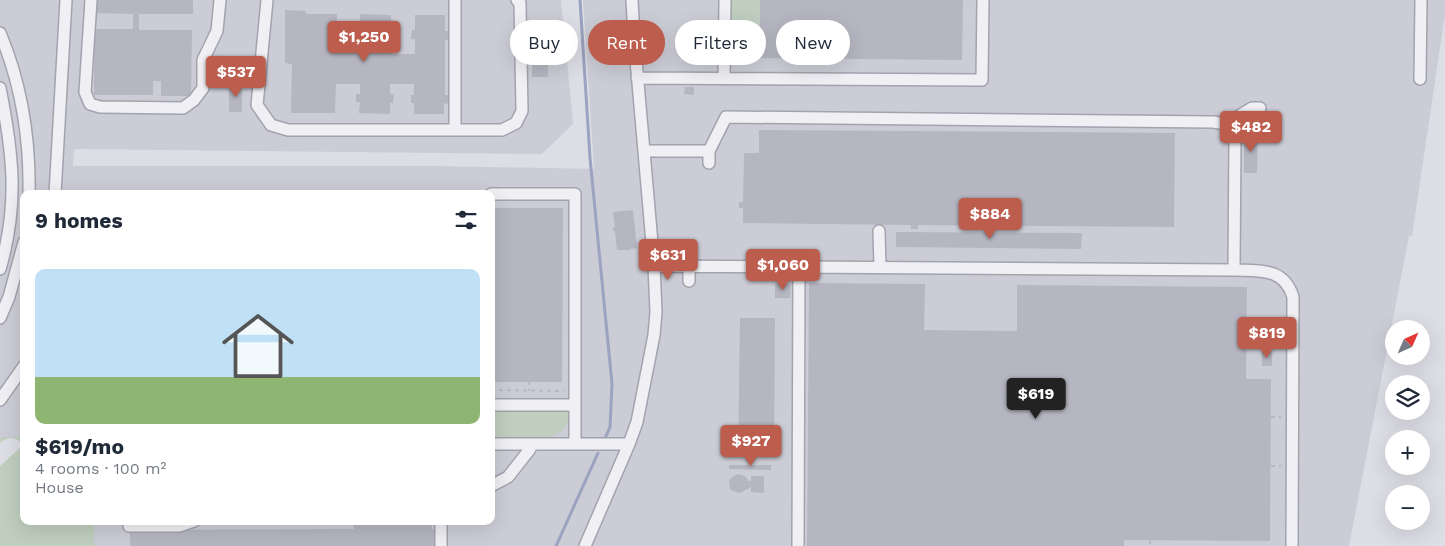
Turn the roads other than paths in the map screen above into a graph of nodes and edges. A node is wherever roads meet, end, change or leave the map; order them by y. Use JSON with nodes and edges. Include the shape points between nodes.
{"nodes":[{"id":1,"x":66,"y":0,"type":"edge"},
{"id":2,"x":90,"y":0,"type":"edge"},
{"id":3,"x":220,"y":0,"type":"edge"},
{"id":4,"x":267,"y":0,"type":"edge"},
{"id":5,"x":455,"y":0,"type":"edge"},
{"id":6,"x":517,"y":0,"type":"edge"},
{"id":7,"x":632,"y":0,"type":"edge"},
{"id":8,"x":725,"y":0,"type":"edge"},
{"id":9,"x":983,"y":0,"type":"edge"},
{"id":10,"x":1421,"y":0,"type":"edge"},
{"id":11,"x":0,"y":33,"type":"edge"},
{"id":12,"x":637,"y":78,"type":"junction"},
{"id":13,"x":724,"y":78,"type":"junction"},
{"id":14,"x":1420,"y":80,"type":"dead end"},
{"id":15,"x":0,"y":88,"type":"edge"},
{"id":16,"x":1260,"y":108,"type":"dead end"},
{"id":17,"x":1226,"y":124,"type":"junction"},
{"id":18,"x":455,"y":130,"type":"junction"},
{"id":19,"x":644,"y":151,"type":"junction"},
{"id":20,"x":29,"y":190,"type":"edge"},
{"id":21,"x":55,"y":190,"type":"edge"},
{"id":22,"x":495,"y":194,"type":"edge"},
{"id":23,"x":12,"y":209,"type":"junction"},
{"id":24,"x":0,"y":220,"type":"edge"},
{"id":25,"x":879,"y":231,"type":"dead end"},
{"id":26,"x":20,"y":258,"type":"edge"},
{"id":27,"x":654,"y":266,"type":"junction"},
{"id":28,"x":689,"y":266,"type":"junction"},
{"id":29,"x":799,"y":267,"type":"junction"},
{"id":30,"x":880,"y":267,"type":"junction"},
{"id":31,"x":0,"y":269,"type":"edge"},
{"id":32,"x":1234,"y":270,"type":"junction"},
{"id":33,"x":690,"y":281,"type":"dead end"},
{"id":34,"x":0,"y":318,"type":"edge"},
{"id":35,"x":20,"y":372,"type":"edge"},
{"id":36,"x":0,"y":400,"type":"edge"},
{"id":37,"x":495,"y":405,"type":"edge"},
{"id":38,"x":574,"y":406,"type":"junction"},
{"id":39,"x":495,"y":444,"type":"edge"},
{"id":40,"x":531,"y":444,"type":"junction"},
{"id":41,"x":575,"y":444,"type":"junction"},
{"id":42,"x":629,"y":444,"type":"junction"},
{"id":43,"x":495,"y":485,"type":"edge"},
{"id":44,"x":182,"y":525,"type":"edge"},
{"id":45,"x":441,"y":525,"type":"edge"},
{"id":46,"x":129,"y":526,"type":"dead end"},
{"id":47,"x":441,"y":546,"type":"edge"},
{"id":48,"x":585,"y":546,"type":"edge"},
{"id":49,"x":798,"y":546,"type":"edge"},
{"id":50,"x":1292,"y":546,"type":"edge"}],
"edges":[{"from":1,"to":21,"type":"street"},
{"from":2,"to":3,"type":"street","via":[[85,92],[90,104],[100,107],[183,108],[203,88],[203,60],[217,31]]},
{"from":4,"to":18,"type":"street","via":[[257,105],[271,125],[288,130]]},
{"from":5,"to":18,"type":"street"},
{"from":6,"to":18,"type":"street","via":[[520,3],[522,111],[516,123],[502,130]]},
{"from":7,"to":12,"type":"street"},
{"from":8,"to":13,"type":"street"},
{"from":9,"to":13,"type":"street","via":[[982,80]]},
{"from":10,"to":14,"type":"street"},
{"from":11,"to":20,"type":"street","via":[[16,81],[24,124],[30,167]]},
{"from":12,"to":13,"type":"street"},
{"from":12,"to":19,"type":"street"},
{"from":15,"to":23,"type":"street","via":[[13,168]]},
{"from":16,"to":17,"type":"street","via":[[1252,108]]},
{"from":17,"to":19,"type":"street","via":[[726,117],[709,157]]},
{"from":17,"to":32,"type":"street","via":[[1235,137]]},
{"from":19,"to":27,"type":"street"},
{"from":22,"to":38,"type":"street","via":[[574,194]]},
{"from":23,"to":24,"type":"street"},
{"from":23,"to":31,"type":"street"},
{"from":25,"to":30,"type":"street"},
{"from":26,"to":34,"type":"street","via":[[10,297]]},
{"from":27,"to":28,"type":"street"},
{"from":27,"to":42,"type":"street","via":[[654,335],[642,401]]},
{"from":28,"to":29,"type":"street"},
{"from":28,"to":33,"type":"street"},
{"from":29,"to":30,"type":"street"},
{"from":29,"to":49,"type":"street"},
{"from":30,"to":32,"type":"street"},
{"from":32,"to":50,"type":"street","via":[[1276,274],[1290,288],[1293,297]]},
{"from":35,"to":36,"type":"street"},
{"from":37,"to":38,"type":"street"},
{"from":38,"to":41,"type":"street"},
{"from":39,"to":40,"type":"street"},
{"from":40,"to":41,"type":"street"},
{"from":40,"to":43,"type":"street","via":[[530,450],[508,477]]},
{"from":41,"to":42,"type":"street"},
{"from":42,"to":48,"type":"street"},
{"from":44,"to":46,"type":"street"},
{"from":45,"to":47,"type":"street"}]}
